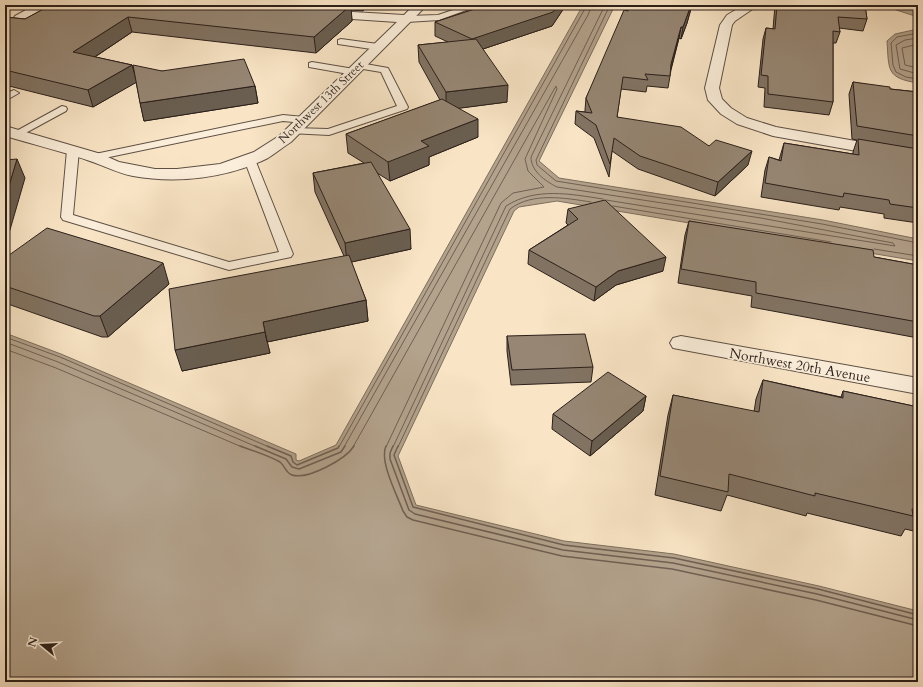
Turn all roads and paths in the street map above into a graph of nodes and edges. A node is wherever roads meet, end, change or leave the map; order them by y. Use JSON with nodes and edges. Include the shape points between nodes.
{"nodes":[{"id":1,"x":44,"y":5,"type":"edge"},
{"id":2,"x":421,"y":5,"type":"edge"},
{"id":3,"x":476,"y":5,"type":"edge"},
{"id":4,"x":751,"y":6,"type":"edge"},
{"id":5,"x":307,"y":12,"type":"edge"},
{"id":6,"x":20,"y":19,"type":"edge"},
{"id":7,"x":407,"y":19,"type":"junction"},
{"id":8,"x":341,"y":42,"type":"dead end"},
{"id":9,"x":378,"y":47,"type":"junction"},
{"id":10,"x":312,"y":65,"type":"dead end"},
{"id":11,"x":357,"y":69,"type":"junction"},
{"id":12,"x":62,"y":109,"type":"dead end"},
{"id":13,"x":304,"y":120,"type":"junction"},
{"id":14,"x":293,"y":131,"type":"junction"},
{"id":15,"x":10,"y":132,"type":"edge"},
{"id":16,"x":73,"y":150,"type":"junction"},
{"id":17,"x":95,"y":156,"type":"junction"},
{"id":18,"x":918,"y":157,"type":"edge"},
{"id":19,"x":250,"y":159,"type":"junction"},
{"id":20,"x":681,"y":343,"type":"dead end"},
{"id":21,"x":918,"y":386,"type":"edge"}],
"edges":[{"from":1,"to":6,"type":"street"},
{"from":2,"to":7,"type":"street","name":"Northwest 13th Street"},
{"from":3,"to":7,"type":"lane","via":[[439,17]]},
{"from":4,"to":18,"type":"street","via":[[731,18],[726,25],[712,88],[715,100],[726,111],[742,121],[773,131]]},
{"from":5,"to":7,"type":"street"},
{"from":7,"to":9,"type":"street","name":"Northwest 13th Street"},
{"from":8,"to":9,"type":"lane"},
{"from":9,"to":11,"type":"street","name":"Northwest 13th Street"},
{"from":10,"to":11,"type":"lane"},
{"from":11,"to":13,"type":"street","name":"Northwest 13th Street"},
{"from":11,"to":14,"type":"lane","via":[[385,70],[403,107],[329,132]]},
{"from":12,"to":15,"type":"lane"},
{"from":13,"to":14,"type":"street","name":"Northwest 13th Street"},
{"from":13,"to":17,"type":"lane","via":[[283,118]]},
{"from":14,"to":19,"type":"street","name":"Northwest 13th Street","via":[[286,139]]},
{"from":15,"to":16,"type":"street"},
{"from":16,"to":17,"type":"street"},
{"from":16,"to":19,"type":"lane","via":[[67,217],[229,266],[286,254]]},
{"from":17,"to":19,"type":"street","name":"Northwest 13th Street","via":[[105,163],[133,171],[170,174],[205,171]]},
{"from":20,"to":21,"type":"street","name":"Northwest 20th Avenue"}]}
